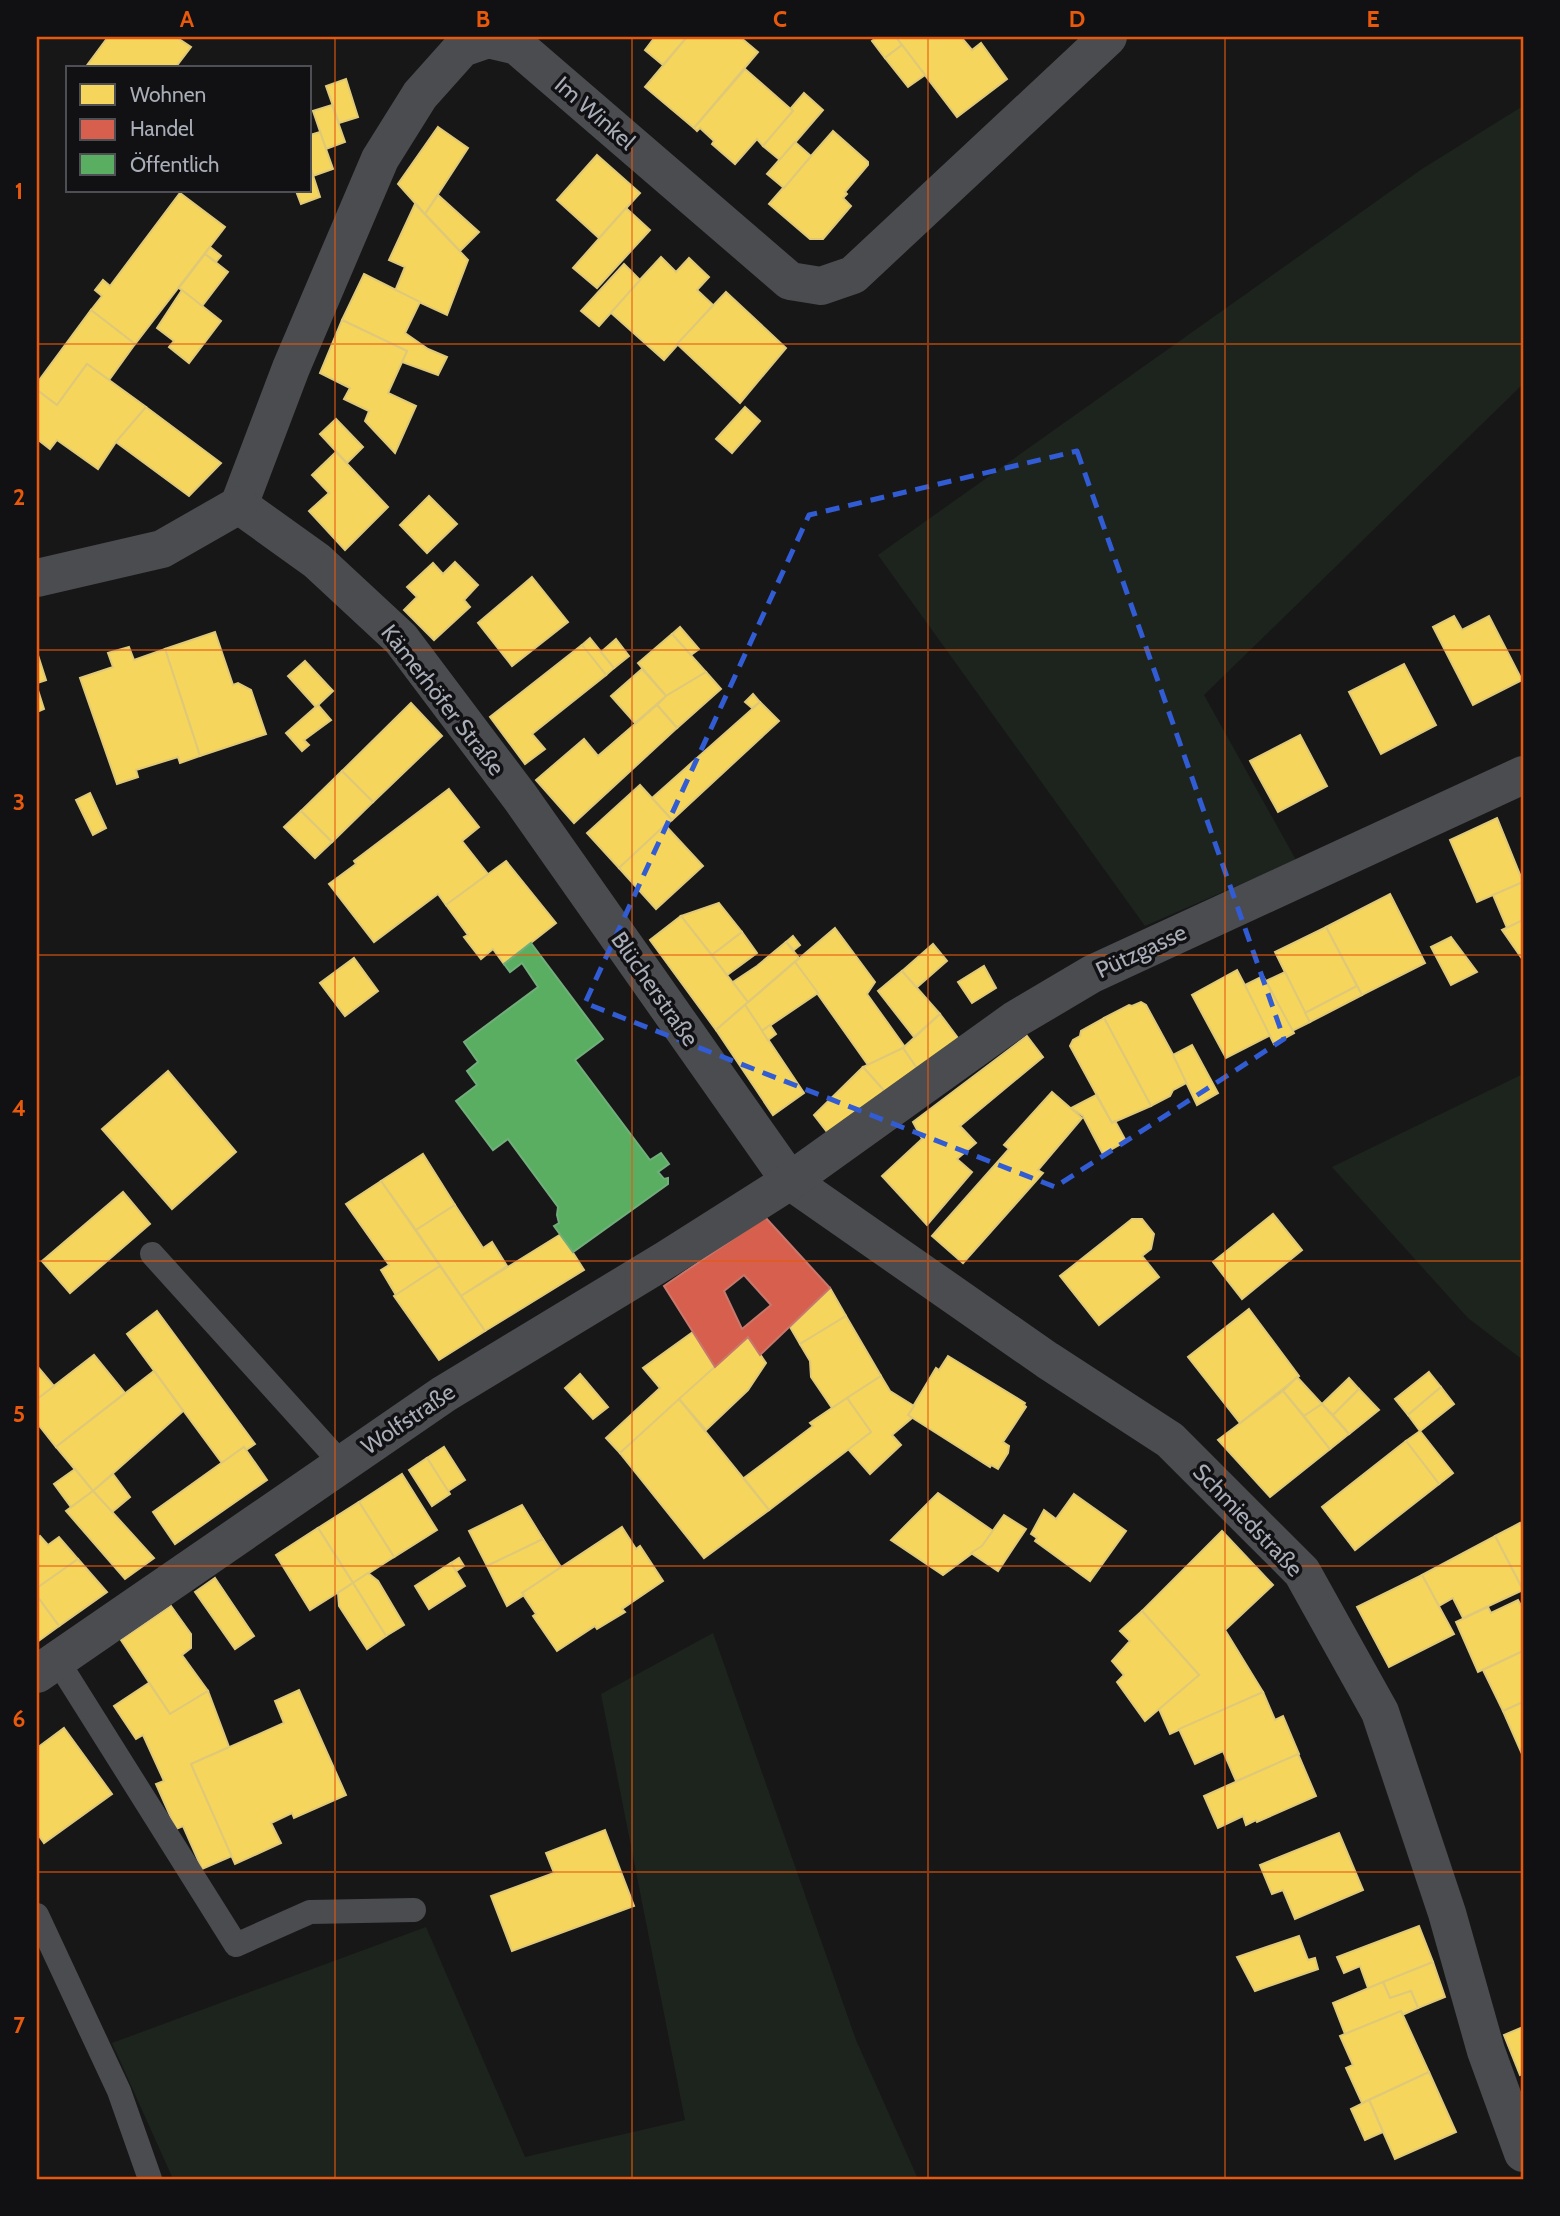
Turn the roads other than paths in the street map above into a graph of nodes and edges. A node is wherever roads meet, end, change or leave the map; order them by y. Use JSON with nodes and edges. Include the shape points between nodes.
{"nodes":[{"id":1,"x":1108,"y":37,"type":"edge"},
{"id":2,"x":460,"y":42,"type":"edge"},
{"id":3,"x":239,"y":505,"type":"junction"},
{"id":4,"x":37,"y":578,"type":"edge"},
{"id":5,"x":1523,"y":775,"type":"edge"},
{"id":6,"x":520,"y":797,"type":"joint"},
{"id":7,"x":790,"y":1181,"type":"junction"},
{"id":8,"x":152,"y":1254,"type":"dead end"},
{"id":9,"x":342,"y":1464,"type":"junction"},
{"id":10,"x":47,"y":1667,"type":"edge"},
{"id":11,"x":414,"y":1910,"type":"dead end"},
{"id":12,"x":37,"y":1915,"type":"edge"},
{"id":13,"x":1523,"y":2153,"type":"edge"},
{"id":14,"x":150,"y":2179,"type":"edge"}],
"edges":[{"from":1,"to":2,"type":"street","name":"Im Winkel","via":[[853,275],[821,286],[790,281],[517,46],[488,38]]},
{"from":2,"to":3,"type":"street","name":"Im Winkel","via":[[380,159],[291,368]]},
{"from":3,"to":4,"type":"street","via":[[162,549]]},
{"from":3,"to":6,"type":"street","name":"Kämerhöfer Straße","via":[[317,561],[401,639]]},
{"from":5,"to":7,"type":"street","name":"Pützgasse","via":[[1091,974],[1016,1019]]},
{"from":6,"to":7,"type":"street","name":"Blücherstraße"},
{"from":7,"to":9,"type":"street","name":"Wolfstraße","via":[[444,1394]]},
{"from":7,"to":13,"type":"street","name":"Schmiedstraße","via":[[1170,1440],[1302,1572],[1380,1712],[1447,1913],[1486,2052]]},
{"from":8,"to":9,"type":"lane"},
{"from":9,"to":10,"type":"street","name":"Wolfstraße"},
{"from":10,"to":11,"type":"lane","via":[[236,1945],[310,1912]]},
{"from":12,"to":14,"type":"lane","via":[[119,2091]]}]}
